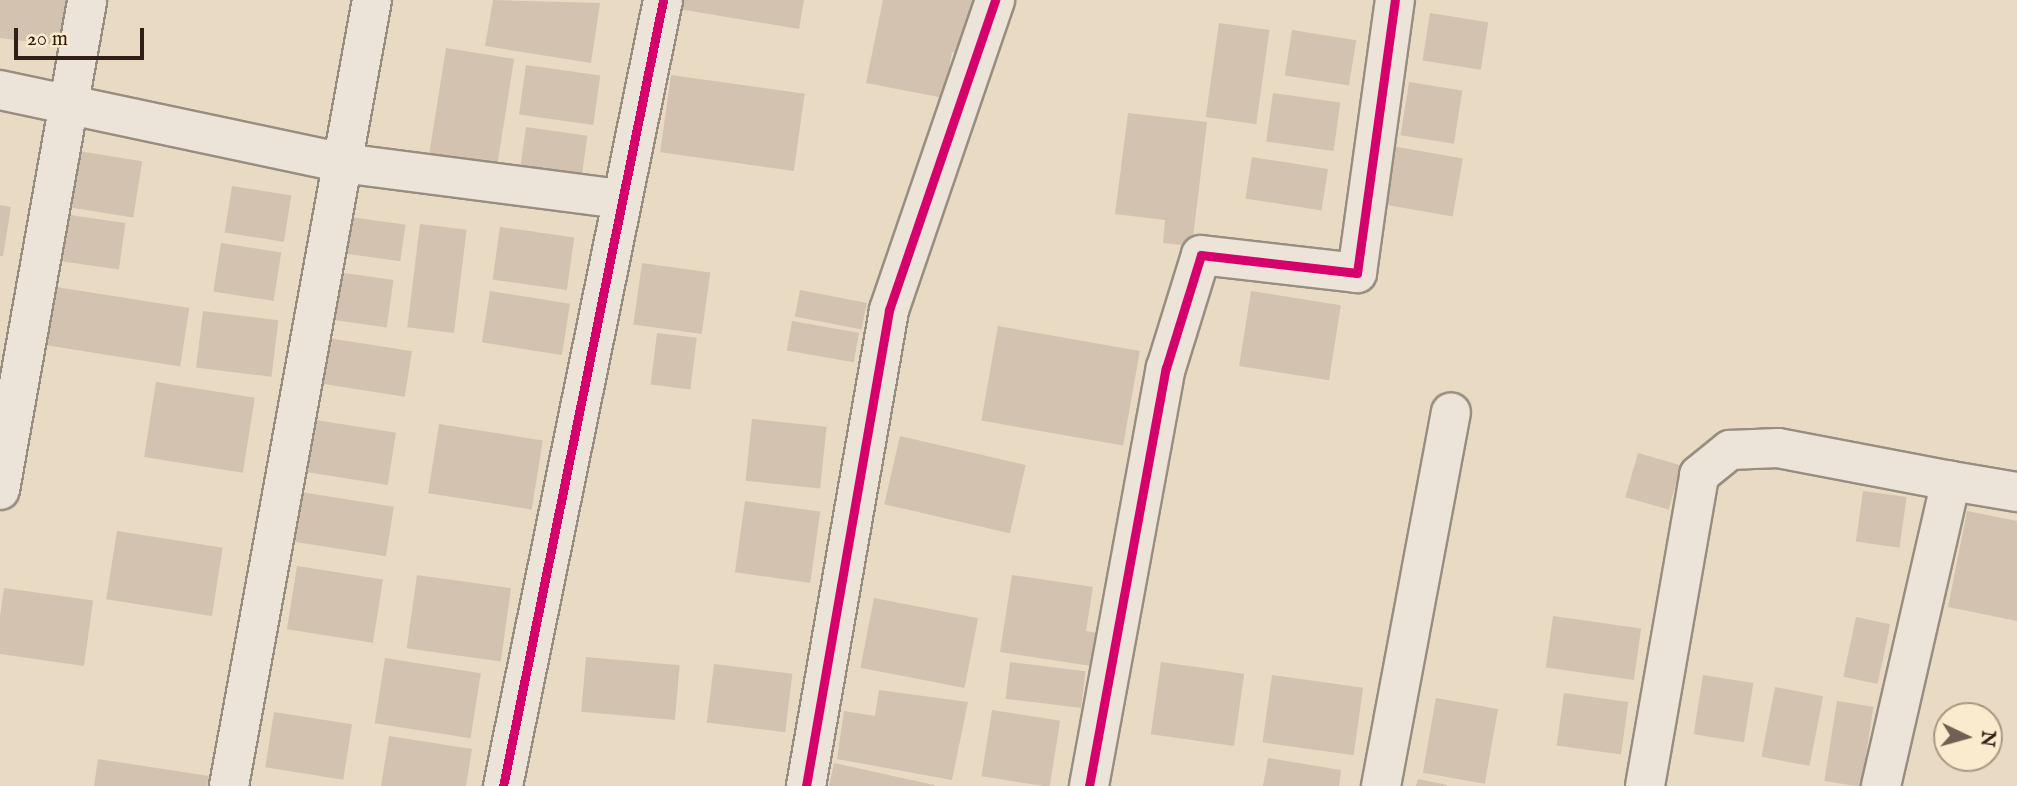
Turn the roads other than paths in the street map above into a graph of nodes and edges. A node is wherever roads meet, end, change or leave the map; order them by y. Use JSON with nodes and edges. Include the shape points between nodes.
{"nodes":[{"id":1,"x":87,"y":0,"type":"edge"},
{"id":2,"x":372,"y":0,"type":"edge"},
{"id":3,"x":663,"y":0,"type":"edge"},
{"id":4,"x":995,"y":0,"type":"edge"},
{"id":5,"x":1395,"y":0,"type":"edge"},
{"id":6,"x":0,"y":90,"type":"edge"},
{"id":7,"x":67,"y":106,"type":"junction"},
{"id":8,"x":343,"y":163,"type":"junction"},
{"id":9,"x":619,"y":199,"type":"junction"},
{"id":10,"x":1451,"y":413,"type":"dead end"},
{"id":11,"x":1951,"y":481,"type":"junction"},
{"id":12,"x":0,"y":490,"type":"edge"},
{"id":13,"x":2017,"y":492,"type":"edge"},
{"id":14,"x":229,"y":786,"type":"edge"},
{"id":15,"x":503,"y":786,"type":"edge"},
{"id":16,"x":806,"y":786,"type":"edge"},
{"id":17,"x":1089,"y":786,"type":"edge"},
{"id":18,"x":1381,"y":786,"type":"edge"},
{"id":19,"x":1645,"y":786,"type":"edge"},
{"id":20,"x":1881,"y":786,"type":"edge"}],
"edges":[{"from":1,"to":7,"type":"street"},
{"from":2,"to":8,"type":"street"},
{"from":3,"to":9,"type":"street"},
{"from":4,"to":16,"type":"street","via":[[889,310]]},
{"from":5,"to":17,"type":"street","via":[[1357,273],[1200,255],[1166,368]]},
{"from":6,"to":7,"type":"street"},
{"from":7,"to":8,"type":"street"},
{"from":7,"to":12,"type":"street"},
{"from":8,"to":9,"type":"street"},
{"from":8,"to":14,"type":"street"},
{"from":9,"to":15,"type":"street"},
{"from":10,"to":18,"type":"street"},
{"from":11,"to":13,"type":"street"},
{"from":11,"to":19,"type":"street","via":[[1779,448],[1730,450],[1699,475]]},
{"from":11,"to":20,"type":"street"}]}
